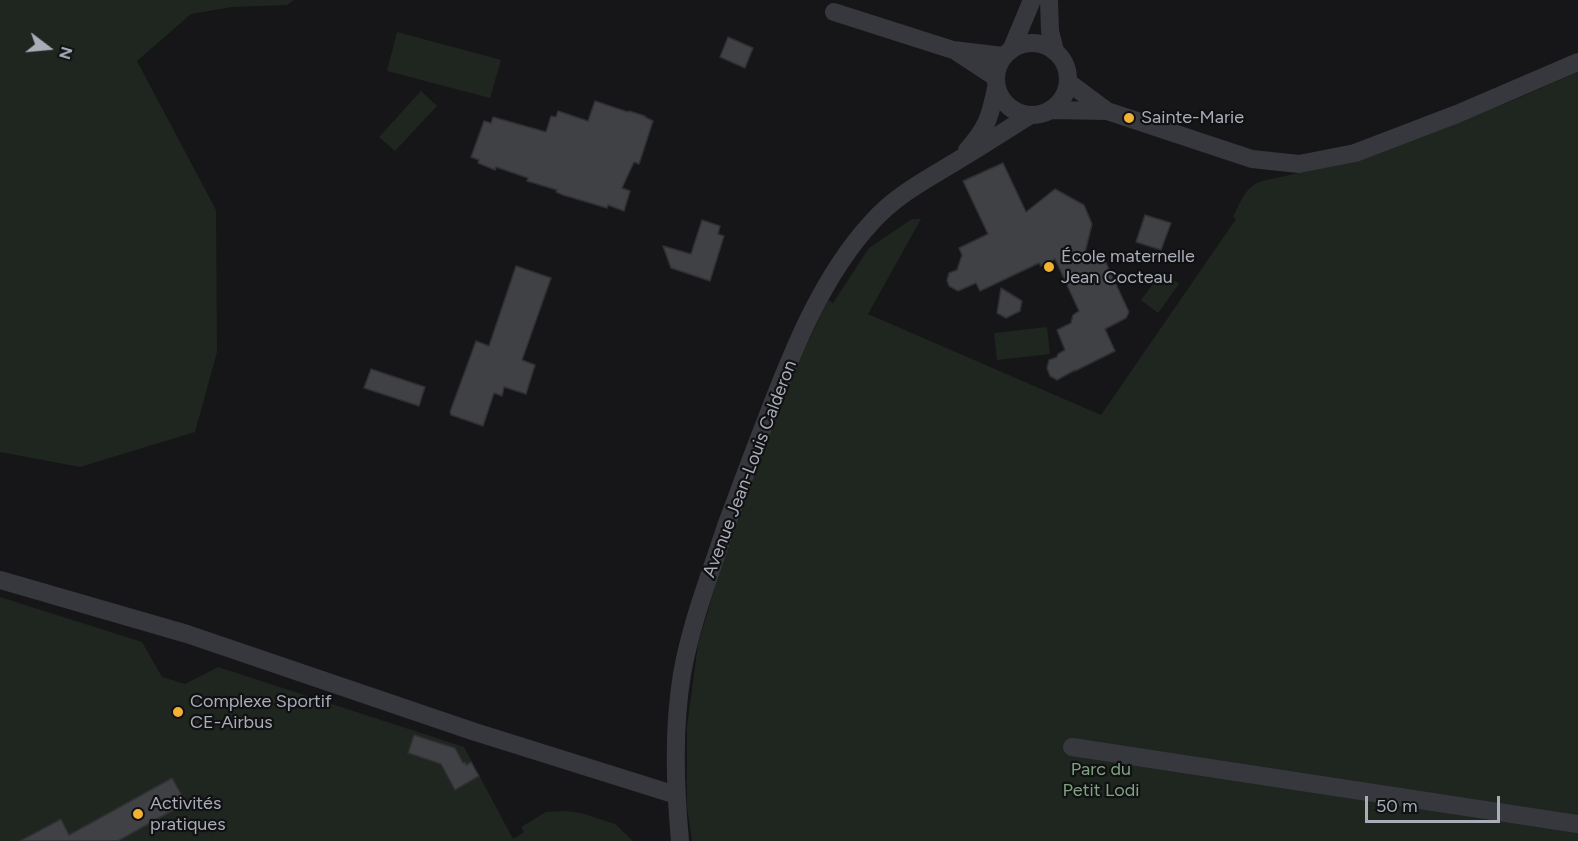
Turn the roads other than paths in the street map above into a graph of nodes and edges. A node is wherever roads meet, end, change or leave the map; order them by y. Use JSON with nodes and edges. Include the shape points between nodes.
{"nodes":[{"id":1,"x":1032,"y":0,"type":"edge"},
{"id":2,"x":1049,"y":0,"type":"edge"},
{"id":3,"x":834,"y":12,"type":"dead end"},
{"id":4,"x":953,"y":50,"type":"junction"},
{"id":5,"x":1055,"y":51,"type":"junction"},
{"id":6,"x":1008,"y":52,"type":"junction"},
{"id":7,"x":1578,"y":62,"type":"edge"},
{"id":8,"x":1068,"y":82,"type":"junction"},
{"id":9,"x":996,"y":83,"type":"junction"},
{"id":10,"x":1051,"y":110,"type":"junction"},
{"id":11,"x":1107,"y":111,"type":"junction"},
{"id":12,"x":1029,"y":116,"type":"junction"},
{"id":13,"x":958,"y":161,"type":"junction"},
{"id":14,"x":0,"y":580,"type":"edge"},
{"id":15,"x":1072,"y":747,"type":"dead end"},
{"id":16,"x":676,"y":795,"type":"junction"},
{"id":17,"x":1578,"y":824,"type":"edge"},
{"id":18,"x":680,"y":841,"type":"edge"}],
"edges":[{"from":1,"to":6,"type":"street","name":"Avenue Jean-Louis Calderon"},
{"from":2,"to":5,"type":"street"},
{"from":3,"to":4,"type":"street"},
{"from":4,"to":6,"type":"street"},
{"from":4,"to":9,"type":"street"},
{"from":5,"to":6,"type":"street","via":[[1034,42],[1022,43]]},
{"from":5,"to":8,"type":"street","via":[[1068,70]]},
{"from":6,"to":9,"type":"street","name":"Avenue Jean-Louis Calderon","via":[[998,65]]},
{"from":7,"to":11,"type":"street","via":[[1355,153],[1299,165],[1252,159]]},
{"from":8,"to":10,"type":"street","via":[[1065,94]]},
{"from":8,"to":11,"type":"street"},
{"from":9,"to":12,"type":"street","via":[[1001,99],[1018,113]]},
{"from":9,"to":13,"type":"street","name":"Avenue Jean-Louis Calderon","via":[[990,115],[981,134]]},
{"from":10,"to":11,"type":"street","name":"Avenue Jean-Louis Calderon"},
{"from":10,"to":12,"type":"street","name":"Avenue Jean-Louis Calderon"},
{"from":12,"to":13,"type":"street","name":"Avenue Jean-Louis Calderon"},
{"from":13,"to":16,"type":"street","name":"Avenue Jean-Louis Calderon","via":[[917,184],[872,222],[826,286],[789,362],[693,623],[678,715]]},
{"from":14,"to":16,"type":"street","via":[[187,634],[471,732]]},
{"from":15,"to":17,"type":"street"},
{"from":16,"to":18,"type":"street","name":"Avenue Jean-Louis Calderon"}]}
